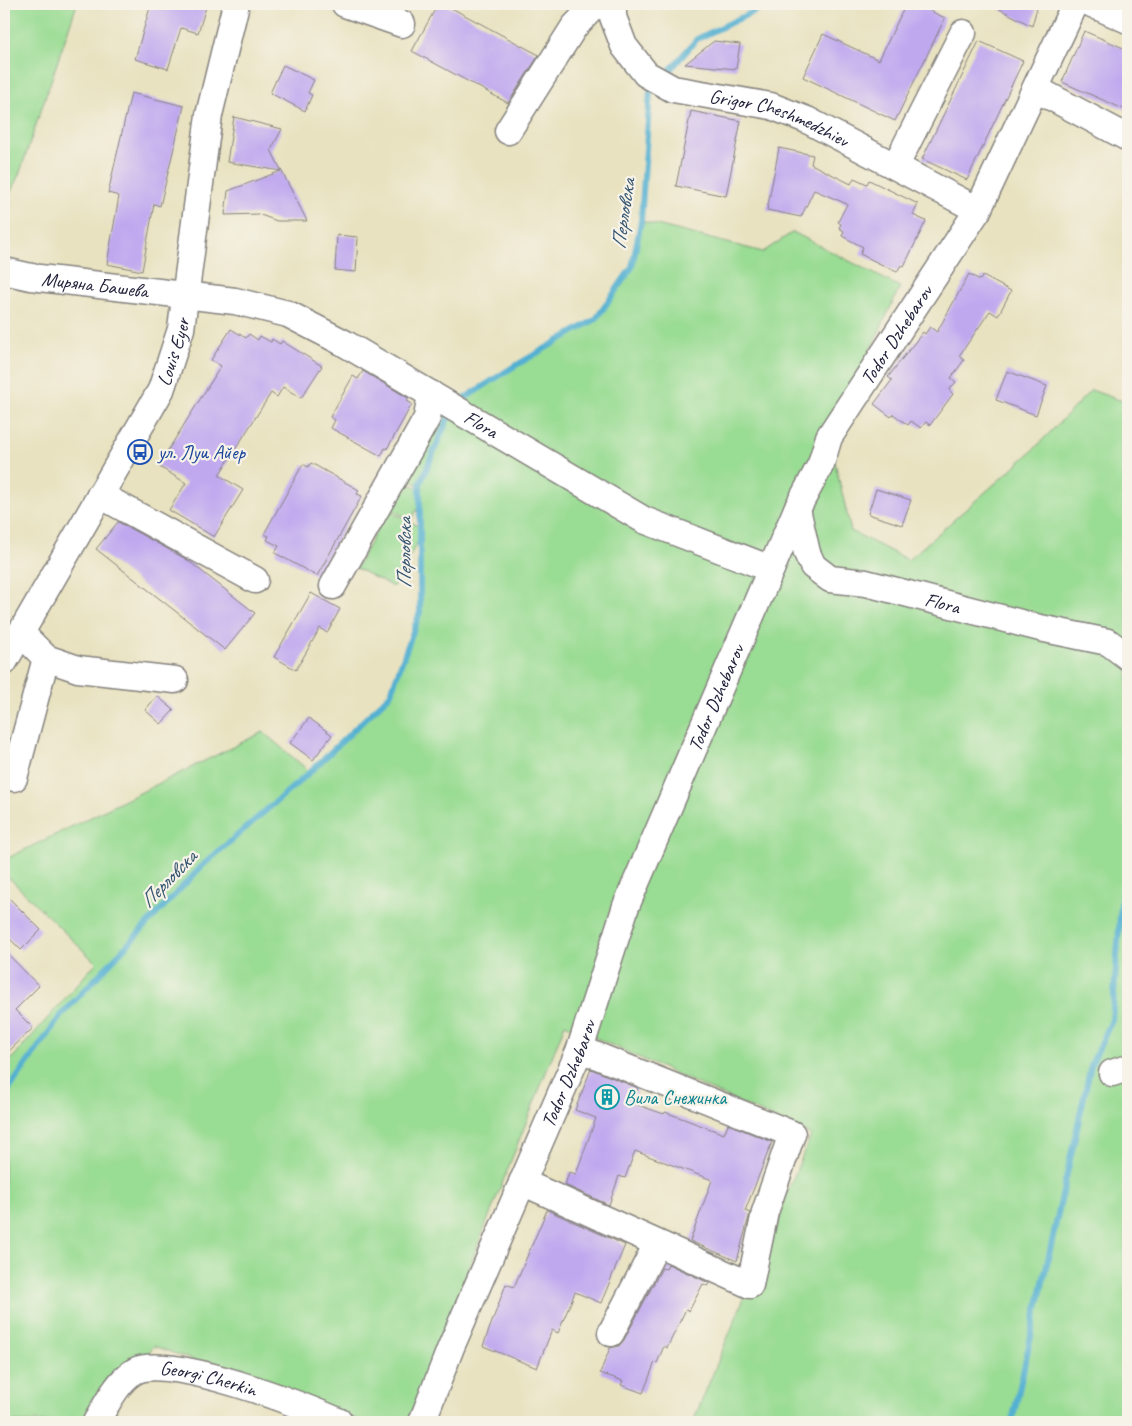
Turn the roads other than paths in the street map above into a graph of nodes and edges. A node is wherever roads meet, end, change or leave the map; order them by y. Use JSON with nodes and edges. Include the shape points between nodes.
{"nodes":[{"id":1,"x":236,"y":4,"type":"edge"},
{"id":2,"x":345,"y":4,"type":"edge"},
{"id":3,"x":596,"y":4,"type":"edge"},
{"id":4,"x":613,"y":4,"type":"edge"},
{"id":5,"x":1075,"y":4,"type":"edge"},
{"id":6,"x":1092,"y":4,"type":"edge"},
{"id":7,"x":1128,"y":20,"type":"edge"},
{"id":8,"x":402,"y":24,"type":"dead end"},
{"id":9,"x":964,"y":33,"type":"dead end"},
{"id":10,"x":1036,"y":88,"type":"junction"},
{"id":11,"x":508,"y":131,"type":"dead end"},
{"id":12,"x":1128,"y":138,"type":"edge"},
{"id":13,"x":896,"y":165,"type":"junction"},
{"id":14,"x":978,"y":210,"type":"junction"},
{"id":15,"x":4,"y":271,"type":"edge"},
{"id":16,"x":187,"y":296,"type":"junction"},
{"id":17,"x":431,"y":394,"type":"junction"},
{"id":18,"x":100,"y":495,"type":"junction"},
{"id":19,"x":797,"y":509,"type":"junction"},
{"id":20,"x":772,"y":569,"type":"junction"},
{"id":21,"x":255,"y":580,"type":"dead end"},
{"id":22,"x":333,"y":586,"type":"dead end"},
{"id":23,"x":21,"y":633,"type":"junction"},
{"id":24,"x":1128,"y":657,"type":"edge"},
{"id":25,"x":46,"y":658,"type":"junction"},
{"id":26,"x":4,"y":662,"type":"edge"},
{"id":27,"x":175,"y":680,"type":"dead end"},
{"id":28,"x":14,"y":778,"type":"dead end"},
{"id":29,"x":580,"y":1049,"type":"junction"},
{"id":30,"x":522,"y":1182,"type":"junction"},
{"id":31,"x":656,"y":1244,"type":"junction"},
{"id":32,"x":611,"y":1333,"type":"dead end"},
{"id":33,"x":96,"y":1422,"type":"edge"},
{"id":34,"x":340,"y":1422,"type":"edge"},
{"id":35,"x":422,"y":1422,"type":"edge"}],
"edges":[{"from":1,"to":16,"type":"street","name":"Louis Eyer","via":[[208,115]]},
{"from":2,"to":8,"type":"street"},
{"from":3,"to":11,"type":"street","via":[[574,27]]},
{"from":4,"to":13,"type":"street","name":"Grigor Cheshmedzhiev","via":[[613,17],[624,46],[646,74],[673,89],[770,106],[807,120]]},
{"from":5,"to":10,"type":"street","name":"Todor Dzhebarov"},
{"from":6,"to":7,"type":"street"},
{"from":9,"to":13,"type":"street"},
{"from":10,"to":12,"type":"street"},
{"from":10,"to":14,"type":"street","name":"Todor Dzhebarov"},
{"from":13,"to":14,"type":"street","name":"Grigor Cheshmedzhiev"},
{"from":14,"to":19,"type":"street","name":"Todor Dzhebarov","via":[[829,437],[820,464]]},
{"from":15,"to":16,"type":"street","name":"Миряна Башева"},
{"from":16,"to":17,"type":"street","name":"Flora","via":[[235,301],[288,314]]},
{"from":16,"to":18,"type":"street","name":"Louis Eyer","via":[[181,329],[161,390]]},
{"from":17,"to":20,"type":"street","name":"Flora","via":[[644,520]]},
{"from":17,"to":22,"type":"street","via":[[427,418]]},
{"from":18,"to":21,"type":"street"},
{"from":18,"to":23,"type":"street","name":"Louis Eyer"},
{"from":19,"to":20,"type":"street","name":"Todor Dzhebarov"},
{"from":19,"to":24,"type":"street","name":"Flora","via":[[812,566],[830,579],[866,583],[1040,628],[1108,642]]},
{"from":20,"to":29,"type":"street","name":"Todor Dzhebarov","via":[[626,906]]},
{"from":23,"to":25,"type":"street"},
{"from":23,"to":26,"type":"street","name":"Louis Eyer"},
{"from":25,"to":27,"type":"street","via":[[78,669]]},
{"from":25,"to":28,"type":"street"},
{"from":29,"to":30,"type":"street","name":"Todor Dzhebarov"},
{"from":29,"to":31,"type":"street","via":[[792,1134],[763,1220],[750,1285]]},
{"from":30,"to":31,"type":"street"},
{"from":30,"to":35,"type":"street","name":"Todor Dzhebarov"},
{"from":31,"to":32,"type":"street"},
{"from":33,"to":34,"type":"street","name":"Georgi Cherkin","via":[[124,1381],[136,1370],[155,1369],[200,1373],[304,1406]]}]}
